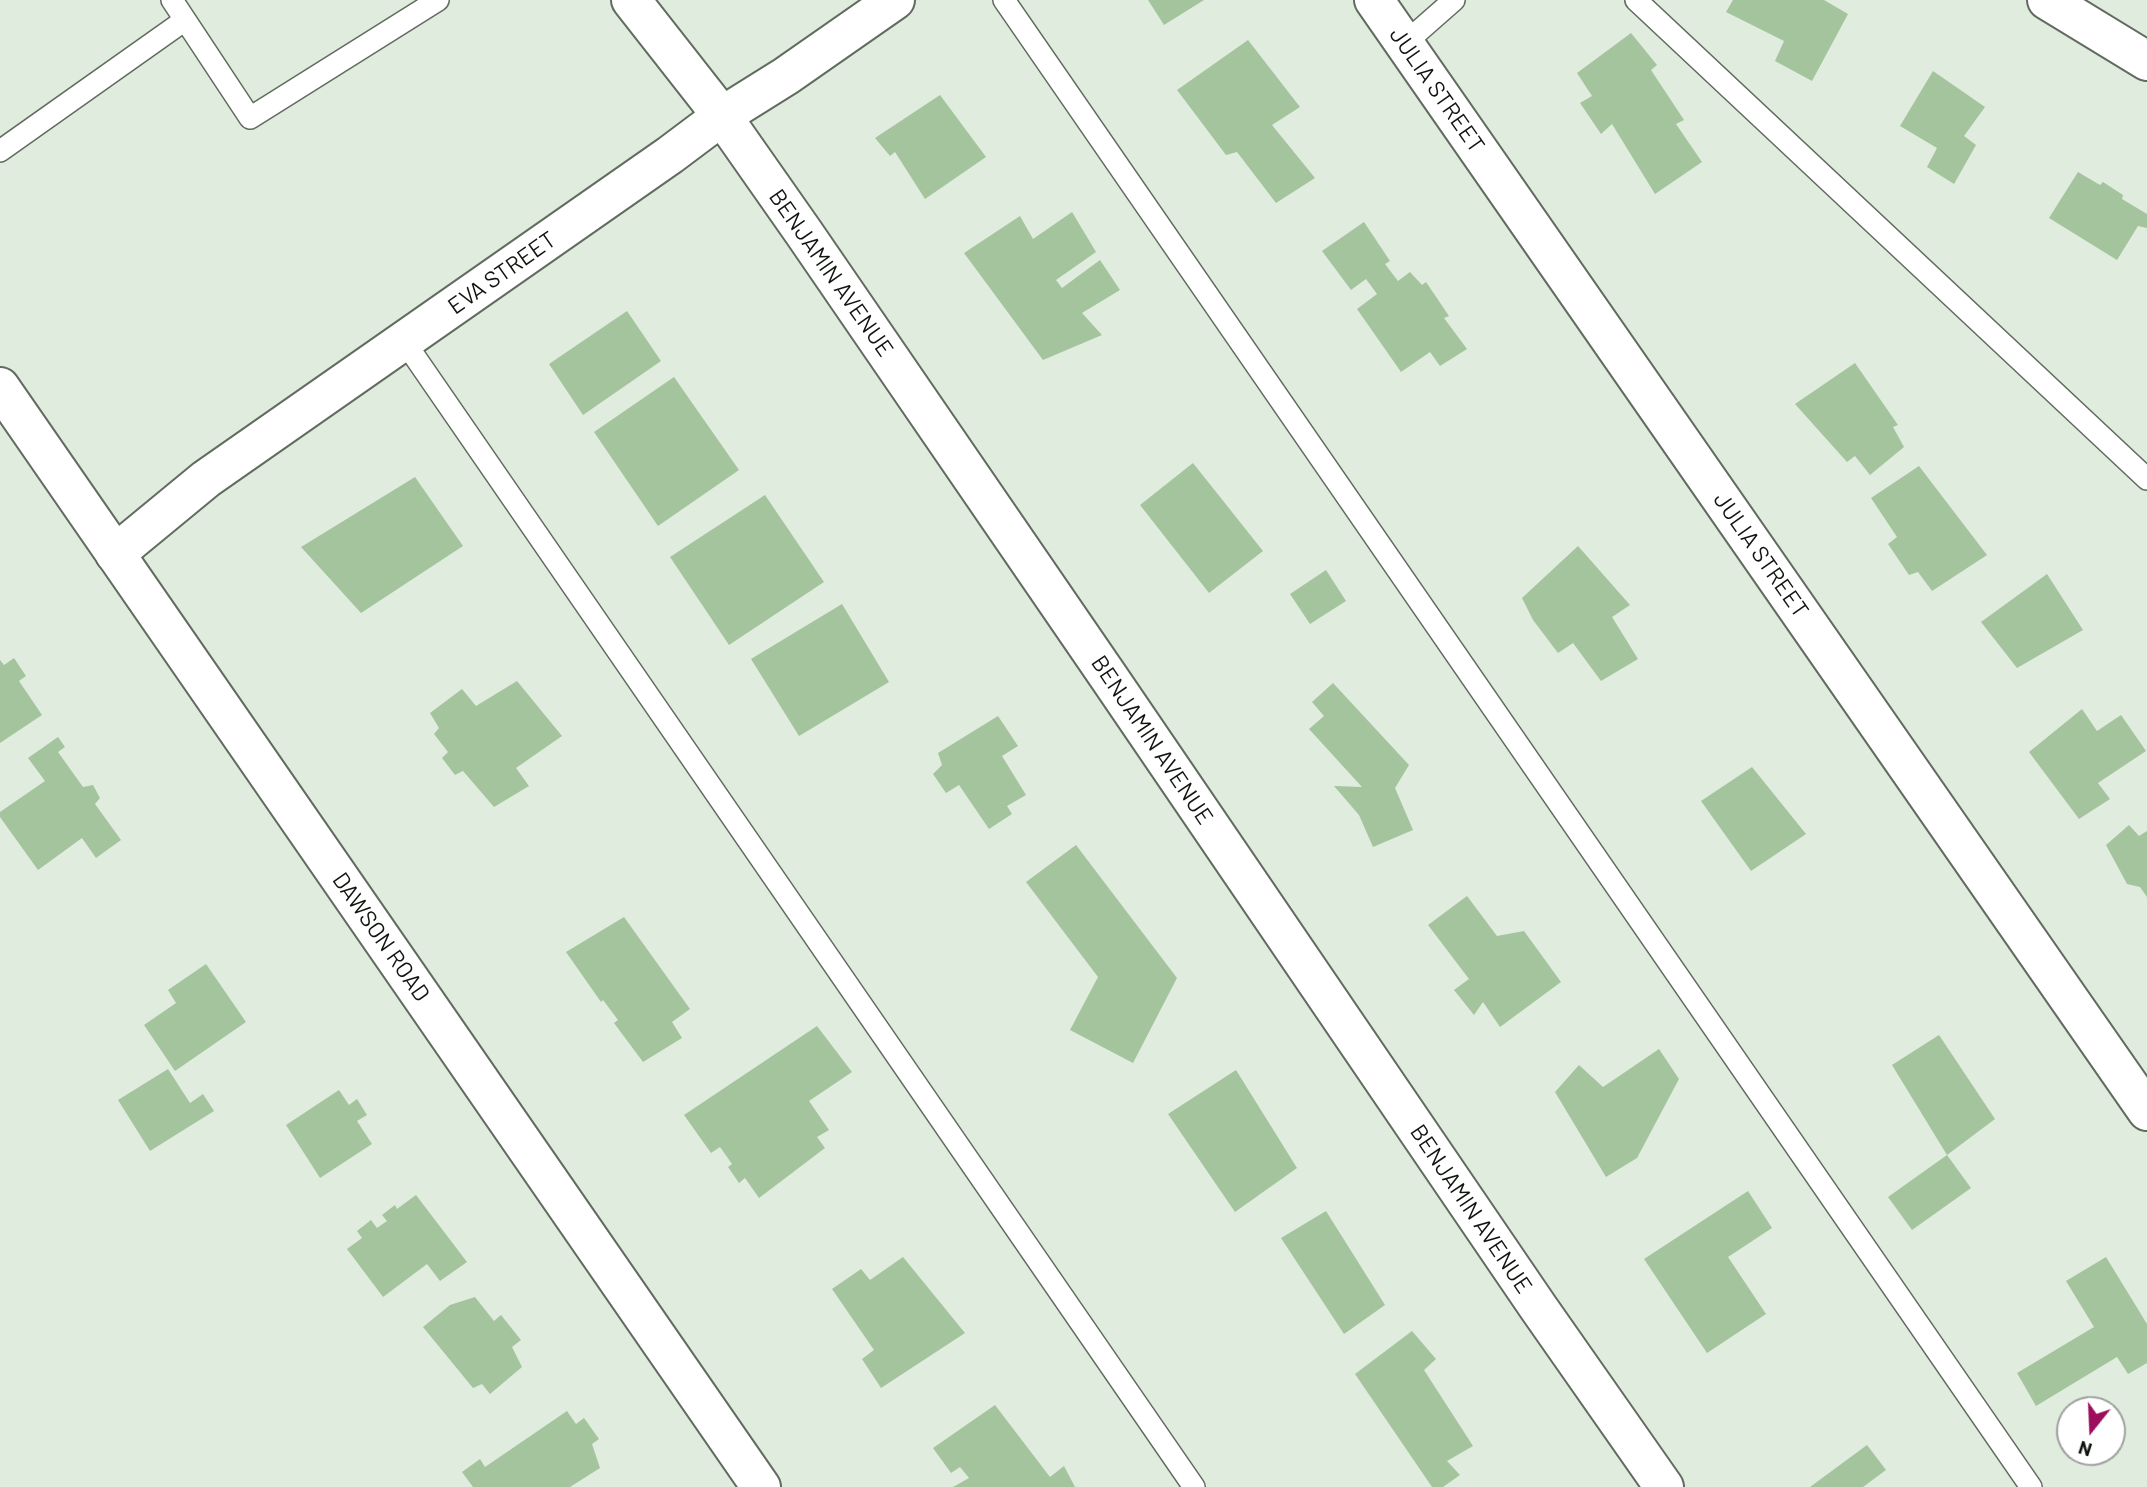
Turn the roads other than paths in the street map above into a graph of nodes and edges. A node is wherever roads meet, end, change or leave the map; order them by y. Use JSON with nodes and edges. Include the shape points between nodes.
{"nodes":[{"id":1,"x":172,"y":0,"type":"edge"},
{"id":2,"x":438,"y":0,"type":"edge"},
{"id":3,"x":631,"y":0,"type":"edge"},
{"id":4,"x":895,"y":0,"type":"edge"},
{"id":5,"x":1004,"y":0,"type":"edge"},
{"id":6,"x":1374,"y":0,"type":"edge"},
{"id":7,"x":1454,"y":0,"type":"edge"},
{"id":8,"x":1636,"y":0,"type":"edge"},
{"id":9,"x":2048,"y":0,"type":"edge"},
{"id":10,"x":185,"y":20,"type":"junction"},
{"id":11,"x":1404,"y":44,"type":"junction"},
{"id":12,"x":2147,"y":61,"type":"edge"},
{"id":13,"x":722,"y":116,"type":"junction"},
{"id":14,"x":0,"y":151,"type":"edge"},
{"id":15,"x":404,"y":341,"type":"junction"},
{"id":16,"x":0,"y":387,"type":"edge"},
{"id":17,"x":2147,"y":479,"type":"edge"},
{"id":18,"x":115,"y":554,"type":"junction"},
{"id":19,"x":2147,"y":1111,"type":"edge"},
{"id":20,"x":761,"y":1487,"type":"edge"},
{"id":21,"x":1194,"y":1487,"type":"edge"},
{"id":22,"x":1664,"y":1487,"type":"edge"},
{"id":23,"x":2031,"y":1487,"type":"edge"}],
"edges":[{"from":1,"to":10,"type":"lane"},
{"from":2,"to":10,"type":"lane","via":[[250,118]]},
{"from":3,"to":13,"type":"street","name":"BENJAMIN AVENUE"},
{"from":4,"to":13,"type":"street","name":"EVA STREET"},
{"from":5,"to":23,"type":"lane"},
{"from":6,"to":11,"type":"street","name":"JULIA STREET"},
{"from":7,"to":11,"type":"lane"},
{"from":8,"to":17,"type":"lane"},
{"from":9,"to":12,"type":"street"},
{"from":10,"to":14,"type":"lane"},
{"from":11,"to":19,"type":"street","name":"JULIA STREET"},
{"from":13,"to":15,"type":"street","name":"EVA STREET"},
{"from":13,"to":22,"type":"street","name":"BENJAMIN AVENUE"},
{"from":15,"to":18,"type":"street","name":"EVA STREET","via":[[206,479]]},
{"from":15,"to":21,"type":"lane"},
{"from":16,"to":18,"type":"street","name":"DAWSON ROAD"},
{"from":18,"to":20,"type":"street","name":"DAWSON ROAD"}]}
